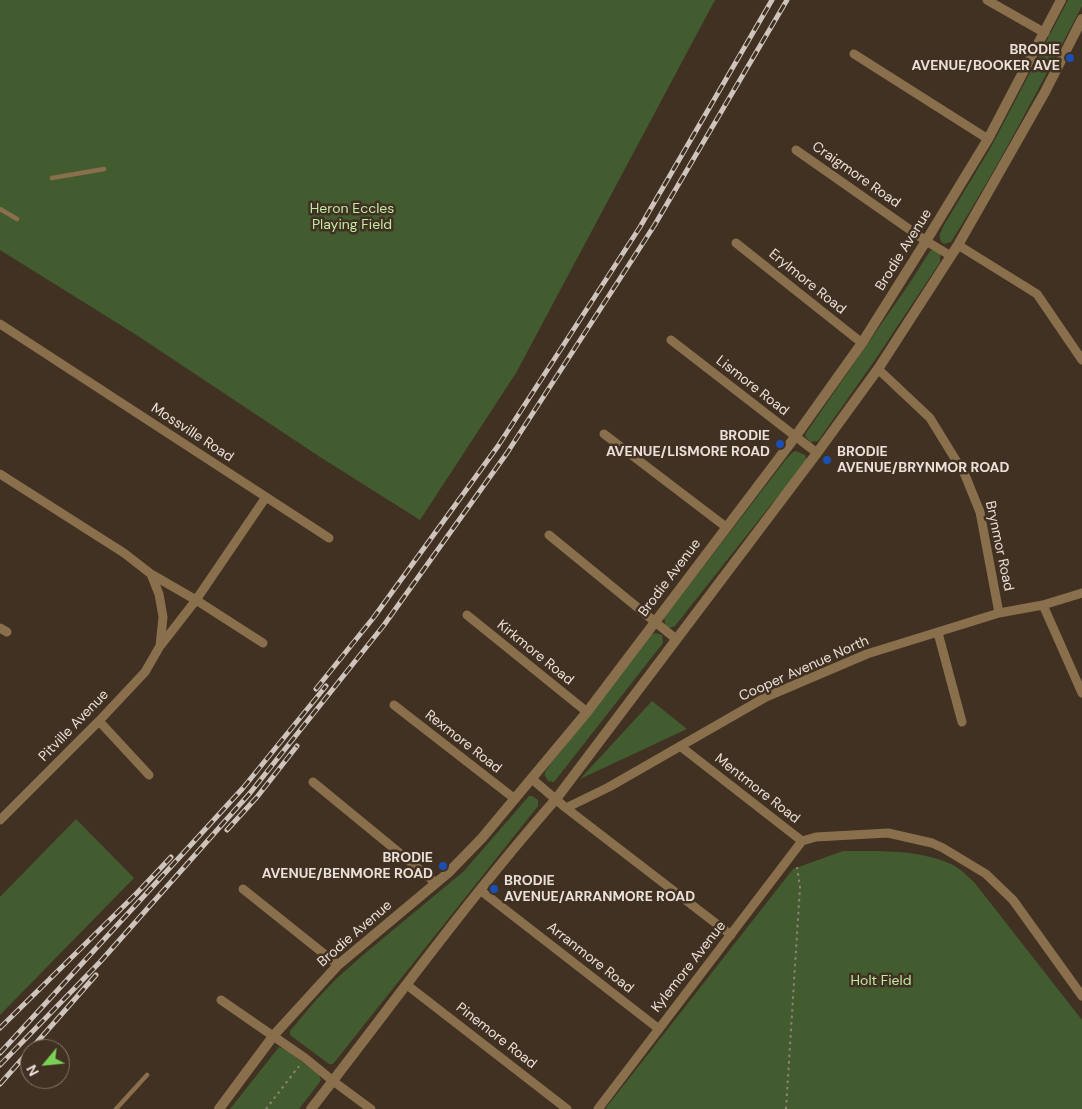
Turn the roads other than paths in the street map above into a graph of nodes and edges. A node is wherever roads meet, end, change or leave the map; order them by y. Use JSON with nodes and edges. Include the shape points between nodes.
{"nodes":[{"id":1,"x":987,"y":0,"type":"edge"},
{"id":2,"x":1061,"y":0,"type":"edge"},
{"id":3,"x":1082,"y":19,"type":"edge"},
{"id":4,"x":1045,"y":33,"type":"junction"},
{"id":5,"x":854,"y":54,"type":"dead end"},
{"id":6,"x":988,"y":139,"type":"junction"},
{"id":7,"x":796,"y":150,"type":"dead end"},
{"id":8,"x":104,"y":169,"type":"dead end"},
{"id":9,"x":52,"y":178,"type":"dead end"},
{"id":10,"x":0,"y":209,"type":"edge"},
{"id":11,"x":17,"y":219,"type":"dead end"},
{"id":12,"x":926,"y":241,"type":"junction"},
{"id":13,"x":736,"y":243,"type":"dead end"},
{"id":14,"x":958,"y":245,"type":"junction"},
{"id":15,"x":951,"y":256,"type":"junction"},
{"id":16,"x":0,"y":324,"type":"edge"},
{"id":17,"x":671,"y":340,"type":"dead end"},
{"id":18,"x":862,"y":343,"type":"junction"},
{"id":19,"x":1082,"y":360,"type":"edge"},
{"id":20,"x":878,"y":369,"type":"junction"},
{"id":21,"x":604,"y":434,"type":"dead end"},
{"id":22,"x":795,"y":437,"type":"junction"},
{"id":23,"x":817,"y":453,"type":"junction"},
{"id":24,"x":0,"y":474,"type":"edge"},
{"id":25,"x":266,"y":497,"type":"junction"},
{"id":26,"x":726,"y":527,"type":"junction"},
{"id":27,"x":549,"y":534,"type":"dead end"},
{"id":28,"x":330,"y":538,"type":"dead end"},
{"id":29,"x":151,"y":574,"type":"junction"},
{"id":30,"x":1082,"y":593,"type":"edge"},
{"id":31,"x":196,"y":600,"type":"junction"},
{"id":32,"x":1044,"y":604,"type":"junction"},
{"id":33,"x":999,"y":613,"type":"junction"},
{"id":34,"x":467,"y":615,"type":"dead end"},
{"id":35,"x":654,"y":621,"type":"junction"},
{"id":36,"x":938,"y":633,"type":"junction"},
{"id":37,"x":676,"y":639,"type":"junction"},
{"id":38,"x":263,"y":643,"type":"dead end"},
{"id":39,"x":160,"y":646,"type":"junction"},
{"id":40,"x":1082,"y":693,"type":"edge"},
{"id":41,"x":394,"y":705,"type":"dead end"},
{"id":42,"x":586,"y":712,"type":"junction"},
{"id":43,"x":99,"y":721,"type":"junction"},
{"id":44,"x":962,"y":722,"type":"dead end"},
{"id":45,"x":680,"y":746,"type":"junction"},
{"id":46,"x":149,"y":775,"type":"dead end"},
{"id":47,"x":532,"y":779,"type":"junction"},
{"id":48,"x":313,"y":782,"type":"dead end"},
{"id":49,"x":515,"y":799,"type":"junction"},
{"id":50,"x":556,"y":800,"type":"junction"},
{"id":51,"x":566,"y":808,"type":"junction"},
{"id":52,"x":0,"y":820,"type":"edge"},
{"id":53,"x":802,"y":841,"type":"junction"},
{"id":54,"x":436,"y":883,"type":"junction"},
{"id":55,"x":243,"y":888,"type":"dead end"},
{"id":56,"x":480,"y":890,"type":"junction"},
{"id":57,"x":732,"y":936,"type":"junction"},
{"id":58,"x":338,"y":965,"type":"junction"},
{"id":59,"x":407,"y":985,"type":"junction"},
{"id":60,"x":1082,"y":996,"type":"edge"},
{"id":61,"x":221,"y":1000,"type":"dead end"},
{"id":62,"x":658,"y":1030,"type":"junction"},
{"id":63,"x":274,"y":1036,"type":"junction"},
{"id":64,"x":146,"y":1075,"type":"dead end"},
{"id":65,"x":333,"y":1081,"type":"junction"},
{"id":66,"x":116,"y":1109,"type":"edge"},
{"id":67,"x":219,"y":1109,"type":"edge"},
{"id":68,"x":311,"y":1109,"type":"edge"},
{"id":69,"x":371,"y":1109,"type":"edge"},
{"id":70,"x":567,"y":1109,"type":"edge"},
{"id":71,"x":598,"y":1109,"type":"edge"}],
"edges":[{"from":1,"to":4,"type":"street"},
{"from":2,"to":4,"type":"street","name":"Brodie Avenue"},
{"from":3,"to":14,"type":"street","via":[[1045,92]]},
{"from":4,"to":6,"type":"street","name":"Brodie Avenue"},
{"from":5,"to":6,"type":"street"},
{"from":6,"to":12,"type":"street","name":"Brodie Avenue"},
{"from":7,"to":12,"type":"street","name":"Craigmore Road"},
{"from":8,"to":9,"type":"lane"},
{"from":10,"to":11,"type":"lane"},
{"from":12,"to":15,"type":"street","name":"Craigmore Road"},
{"from":12,"to":18,"type":"street","name":"Brodie Avenue"},
{"from":13,"to":18,"type":"street","name":"Erylmore Road"},
{"from":14,"to":15,"type":"street"},
{"from":14,"to":19,"type":"street","via":[[1037,294]]},
{"from":15,"to":20,"type":"street"},
{"from":16,"to":25,"type":"street","name":"Mossville Road"},
{"from":17,"to":22,"type":"street","name":"Lismore Road"},
{"from":18,"to":22,"type":"street","name":"Brodie Avenue"},
{"from":20,"to":23,"type":"street"},
{"from":20,"to":33,"type":"street","name":"Brynmor Road","via":[[930,418],[965,475],[980,512]]},
{"from":21,"to":26,"type":"street"},
{"from":22,"to":23,"type":"street","name":"Lismore Road"},
{"from":22,"to":26,"type":"street","name":"Brodie Avenue"},
{"from":23,"to":37,"type":"street"},
{"from":24,"to":29,"type":"street","via":[[124,553]]},
{"from":25,"to":28,"type":"street","name":"Mossville Road"},
{"from":25,"to":31,"type":"street"},
{"from":26,"to":35,"type":"street","name":"Brodie Avenue"},
{"from":27,"to":35,"type":"street"},
{"from":29,"to":31,"type":"street"},
{"from":29,"to":39,"type":"street","name":"Pitville Avenue","via":[[163,617]]},
{"from":30,"to":32,"type":"street","name":"Cooper Avenue North"},
{"from":31,"to":38,"type":"street"},
{"from":31,"to":39,"type":"street","name":"Pitville Avenue"},
{"from":32,"to":33,"type":"street","name":"Cooper Avenue North"},
{"from":32,"to":40,"type":"street"},
{"from":33,"to":36,"type":"street","name":"Cooper Avenue North"},
{"from":34,"to":42,"type":"street","name":"Kirkmore Road"},
{"from":35,"to":37,"type":"street"},
{"from":35,"to":42,"type":"street","name":"Brodie Avenue"},
{"from":36,"to":44,"type":"street"},
{"from":36,"to":45,"type":"street","name":"Cooper Avenue North","via":[[867,654],[766,697]]},
{"from":37,"to":50,"type":"street"},
{"from":39,"to":43,"type":"street","name":"Pitville Avenue","via":[[145,672]]},
{"from":41,"to":49,"type":"street","name":"Rexmore Road"},
{"from":42,"to":47,"type":"street","name":"Brodie Avenue"},
{"from":43,"to":46,"type":"street"},
{"from":43,"to":52,"type":"street","name":"Pitville Avenue"},
{"from":45,"to":51,"type":"street","name":"Cooper Avenue North"},
{"from":45,"to":53,"type":"street","name":"Mentmore Road"},
{"from":47,"to":49,"type":"street","name":"Brodie Avenue"},
{"from":47,"to":50,"type":"street"},
{"from":48,"to":54,"type":"street"},
{"from":49,"to":54,"type":"street","name":"Brodie Avenue","via":[[482,838]]},
{"from":50,"to":51,"type":"street"},
{"from":50,"to":56,"type":"street"},
{"from":51,"to":57,"type":"street"},
{"from":53,"to":57,"type":"street","name":"Kylemore Avenue"},
{"from":53,"to":60,"type":"street","name":"Mentmore Road","via":[[816,837],[888,833],[943,848],[986,874],[1013,900]]},
{"from":54,"to":58,"type":"street","name":"Brodie Avenue"},
{"from":55,"to":58,"type":"street"},
{"from":56,"to":59,"type":"street"},
{"from":56,"to":62,"type":"street","name":"Arranmore Road"},
{"from":57,"to":62,"type":"street","name":"Kylemore Avenue"},
{"from":58,"to":63,"type":"street","name":"Brodie Avenue"},
{"from":59,"to":65,"type":"street"},
{"from":59,"to":70,"type":"street","name":"Pinemore Road"},
{"from":61,"to":63,"type":"street"},
{"from":62,"to":71,"type":"street","name":"Kylemore Avenue"},
{"from":63,"to":65,"type":"street"},
{"from":63,"to":67,"type":"street","name":"Brodie Avenue"},
{"from":64,"to":66,"type":"lane"},
{"from":65,"to":68,"type":"street"},
{"from":65,"to":69,"type":"street"}]}
